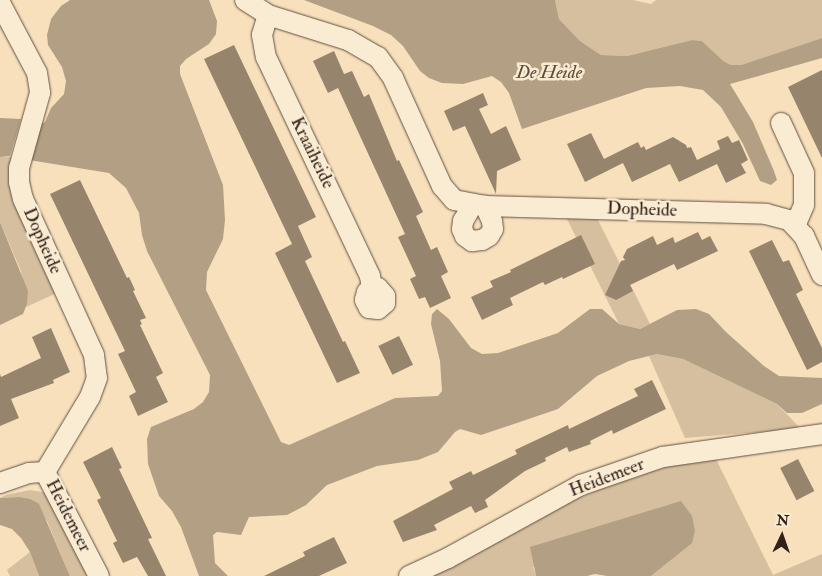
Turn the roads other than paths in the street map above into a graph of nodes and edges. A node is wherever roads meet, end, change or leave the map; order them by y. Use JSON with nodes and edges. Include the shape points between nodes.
{"nodes":[{"id":1,"x":246,"y":0,"type":"edge"},
{"id":2,"x":0,"y":3,"type":"edge"},
{"id":3,"x":268,"y":16,"type":"junction"},
{"id":4,"x":781,"y":123,"type":"dead end"},
{"id":5,"x":795,"y":226,"type":"junction"},
{"id":6,"x":822,"y":275,"type":"edge"},
{"id":7,"x":372,"y":288,"type":"dead end"},
{"id":8,"x":822,"y":434,"type":"edge"},
{"id":9,"x":45,"y":472,"type":"junction"},
{"id":10,"x":0,"y":483,"type":"edge"},
{"id":11,"x":99,"y":576,"type":"edge"},
{"id":12,"x":409,"y":576,"type":"edge"}],
"edges":[{"from":1,"to":3,"type":"street","name":"Dopheide"},
{"from":2,"to":9,"type":"street","name":"Dopheide","via":[[37,73],[40,93],[20,168],[23,199],[94,355],[98,378]]},
{"from":3,"to":5,"type":"street","name":"Dopheide","via":[[348,40],[378,57],[393,78],[442,186],[454,200],[479,205],[766,214],[790,220]]},
{"from":3,"to":7,"type":"street","name":"Kraaiheide","via":[[262,35],[266,57],[370,276]]},
{"from":4,"to":5,"type":"street","via":[[805,178],[804,205]]},
{"from":5,"to":6,"type":"street","via":[[804,236]]},
{"from":8,"to":12,"type":"street","name":"Heidemeer","via":[[663,457],[582,485]]},
{"from":9,"to":10,"type":"street","name":"Heidemeer","via":[[29,473]]},
{"from":9,"to":11,"type":"street","name":"Heidemeer"}]}
